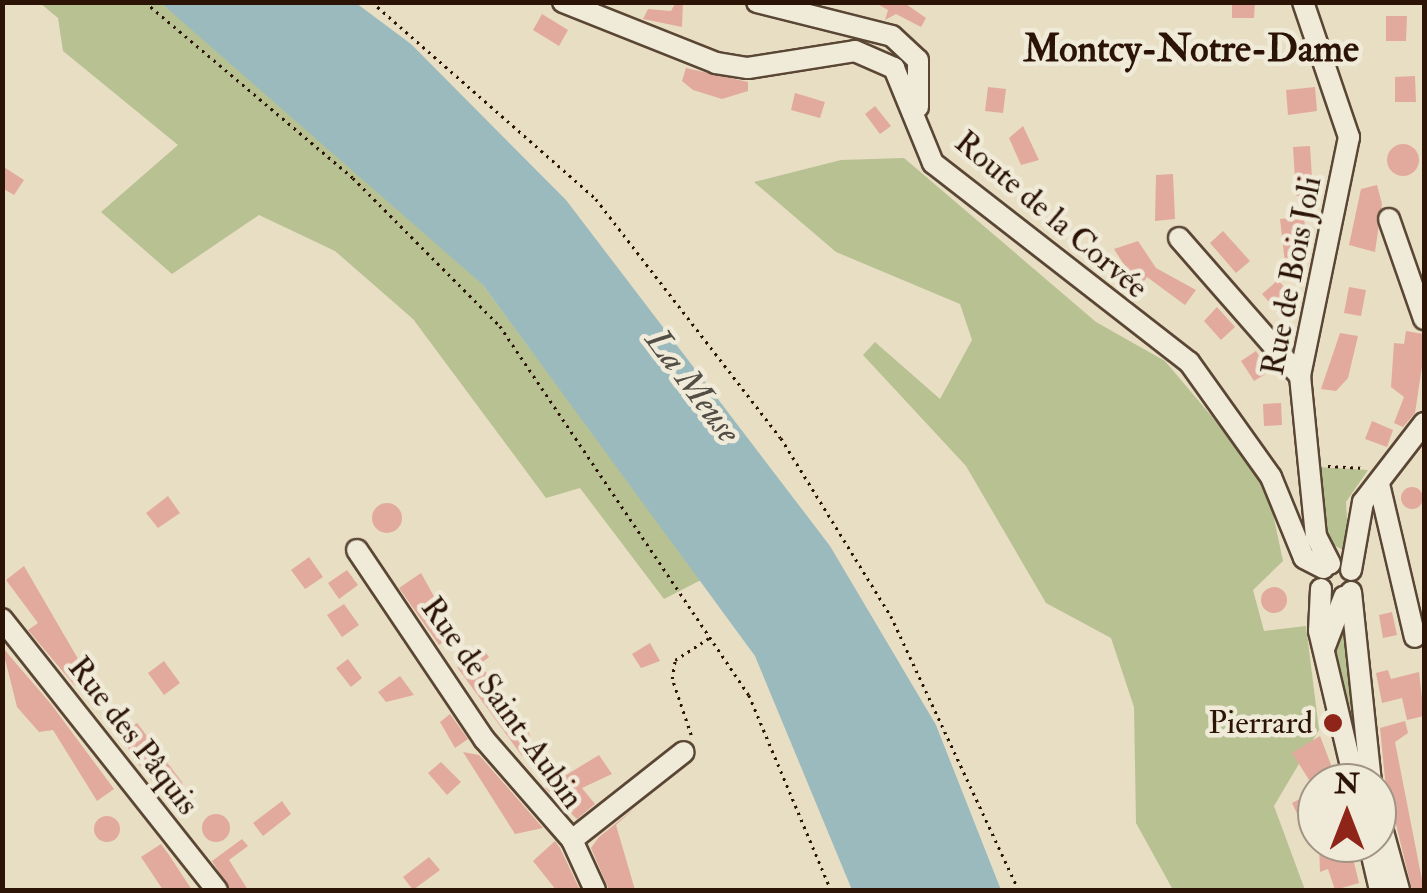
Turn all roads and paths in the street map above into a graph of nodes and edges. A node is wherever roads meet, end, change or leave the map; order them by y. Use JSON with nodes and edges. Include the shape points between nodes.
{"nodes":[{"id":1,"x":145,"y":2,"type":"edge"},
{"id":2,"x":372,"y":2,"type":"edge"},
{"id":3,"x":563,"y":2,"type":"edge"},
{"id":4,"x":757,"y":2,"type":"edge"},
{"id":5,"x":1303,"y":2,"type":"edge"},
{"id":6,"x":918,"y":126,"type":"junction"},
{"id":7,"x":1388,"y":218,"type":"dead end"},
{"id":8,"x":1179,"y":238,"type":"dead end"},
{"id":9,"x":1424,"y":319,"type":"edge"},
{"id":10,"x":1300,"y":376,"type":"junction"},
{"id":11,"x":1424,"y":423,"type":"edge"},
{"id":12,"x":1307,"y":465,"type":"junction"},
{"id":13,"x":1385,"y":477,"type":"junction"},
{"id":14,"x":357,"y":550,"type":"dead end"},
{"id":15,"x":1351,"y":570,"type":"junction"},
{"id":16,"x":1325,"y":573,"type":"junction"},
{"id":17,"x":1347,"y":595,"type":"junction"},
{"id":18,"x":2,"y":618,"type":"edge"},
{"id":19,"x":1416,"y":636,"type":"dead end"},
{"id":20,"x":710,"y":638,"type":"junction"},
{"id":21,"x":1324,"y":649,"type":"junction"},
{"id":22,"x":684,"y":752,"type":"joint"},
{"id":23,"x":1350,"y":763,"type":"edge"},
{"id":24,"x":1368,"y":763,"type":"edge"},
{"id":25,"x":572,"y":840,"type":"junction"},
{"id":26,"x":1374,"y":863,"type":"edge"},
{"id":27,"x":1392,"y":863,"type":"edge"},
{"id":28,"x":218,"y":890,"type":"edge"},
{"id":29,"x":596,"y":890,"type":"edge"},
{"id":30,"x":832,"y":890,"type":"edge"},
{"id":31,"x":1019,"y":890,"type":"edge"},
{"id":32,"x":1380,"y":890,"type":"edge"},
{"id":33,"x":1399,"y":890,"type":"edge"}],
"edges":[{"from":1,"to":20,"type":"path","via":[[353,178],[500,326]]},
{"from":2,"to":31,"type":"path","via":[[596,199],[781,438],[891,616]]},
{"from":3,"to":6,"type":"street","name":"Route de la Corvée","via":[[716,63],[748,68],[826,51],[876,58],[894,68]]},
{"from":4,"to":6,"type":"street","via":[[892,36],[918,60]]},
{"from":5,"to":10,"type":"street","name":"Rue de Bois Joli","via":[[1349,137]]},
{"from":6,"to":16,"type":"street","name":"Route de la Corvée","via":[[933,162],[1189,362],[1271,478],[1304,558]]},
{"from":7,"to":9,"type":"street"},
{"from":8,"to":10,"type":"street"},
{"from":10,"to":12,"type":"street","name":"Rue de Bois Joli"},
{"from":11,"to":13,"type":"street"},
{"from":12,"to":13,"type":"path"},
{"from":12,"to":16,"type":"street","name":"Rue de Bois Joli"},
{"from":13,"to":15,"type":"street","via":[[1363,502]]},
{"from":13,"to":19,"type":"street"},
{"from":14,"to":25,"type":"street","name":"Rue de Saint-Aubin","via":[[484,739]]},
{"from":15,"to":16,"type":"street"},
{"from":15,"to":17,"type":"street"},
{"from":16,"to":17,"type":"street"},
{"from":16,"to":21,"type":"street","name":"Rue de Bois Joli"},
{"from":17,"to":21,"type":"street"},
{"from":17,"to":24,"type":"street"},
{"from":18,"to":28,"type":"street","name":"Rue des Pâquis"},
{"from":20,"to":22,"type":"path","via":[[674,660],[672,679],[694,726]]},
{"from":20,"to":30,"type":"path","via":[[765,726]]},
{"from":21,"to":23,"type":"street","name":"Rue de Bois Joli"},
{"from":22,"to":25,"type":"street"},
{"from":25,"to":29,"type":"street","name":"Rue de Saint-Aubin"},
{"from":26,"to":32,"type":"street"},
{"from":27,"to":33,"type":"street"}]}
